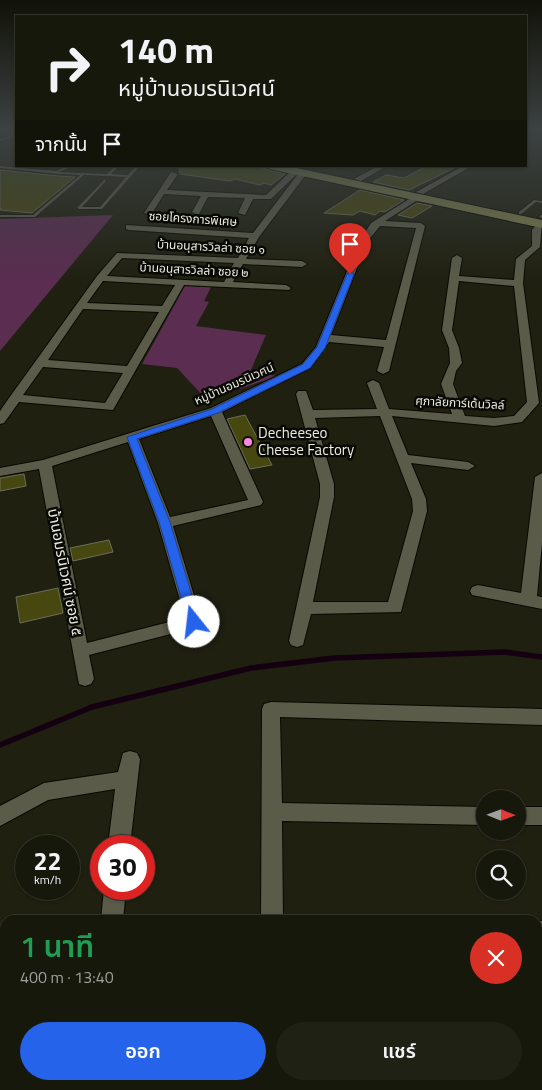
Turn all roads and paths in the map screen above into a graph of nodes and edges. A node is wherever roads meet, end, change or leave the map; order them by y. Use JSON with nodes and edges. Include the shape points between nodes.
{"nodes":[{"id":1,"x":76,"y":180,"type":"edge"},
{"id":2,"x":105,"y":180,"type":"edge"},
{"id":3,"x":126,"y":180,"type":"edge"},
{"id":4,"x":170,"y":180,"type":"edge"},
{"id":5,"x":288,"y":180,"type":"edge"},
{"id":6,"x":292,"y":180,"type":"edge"},
{"id":7,"x":354,"y":180,"type":"edge"},
{"id":8,"x":445,"y":180,"type":"edge"},
{"id":9,"x":360,"y":181,"type":"joint"},
{"id":10,"x":162,"y":192,"type":"junction"},
{"id":11,"x":211,"y":192,"type":"junction"},
{"id":12,"x":419,"y":195,"type":"junction"},
{"id":13,"x":250,"y":196,"type":"junction"},
{"id":14,"x":542,"y":196,"type":"edge"},
{"id":15,"x":536,"y":201,"type":"junction"},
{"id":16,"x":542,"y":202,"type":"edge"},
{"id":17,"x":196,"y":212,"type":"dead end"},
{"id":18,"x":520,"y":212,"type":"junction"},
{"id":19,"x":148,"y":213,"type":"dead end"},
{"id":20,"x":242,"y":213,"type":"dead end"},
{"id":21,"x":0,"y":216,"type":"edge"},
{"id":22,"x":542,"y":217,"type":"edge"},
{"id":23,"x":375,"y":223,"type":"junction"},
{"id":24,"x":542,"y":224,"type":"edge"},
{"id":25,"x":130,"y":227,"type":"dead end"},
{"id":26,"x":255,"y":236,"type":"junction"},
{"id":27,"x":458,"y":258,"type":"dead end"},
{"id":28,"x":240,"y":261,"type":"junction"},
{"id":29,"x":302,"y":264,"type":"dead end"},
{"id":30,"x":100,"y":278,"type":"junction"},
{"id":31,"x":453,"y":278,"type":"junction"},
{"id":32,"x":181,"y":282,"type":"junction"},
{"id":33,"x":518,"y":282,"type":"junction"},
{"id":34,"x":228,"y":284,"type":"junction"},
{"id":35,"x":286,"y":288,"type":"dead end"},
{"id":36,"x":81,"y":306,"type":"junction"},
{"id":37,"x":166,"y":309,"type":"junction"},
{"id":38,"x":325,"y":338,"type":"junction"},
{"id":39,"x":390,"y":344,"type":"junction"},
{"id":40,"x":40,"y":363,"type":"junction"},
{"id":41,"x":130,"y":370,"type":"junction"},
{"id":42,"x":383,"y":371,"type":"dead end"},
{"id":43,"x":373,"y":383,"type":"dead end"},
{"id":44,"x":302,"y":394,"type":"dead end"},
{"id":45,"x":15,"y":398,"type":"junction"},
{"id":46,"x":215,"y":411,"type":"junction"},
{"id":47,"x":385,"y":412,"type":"junction"},
{"id":48,"x":308,"y":414,"type":"junction"},
{"id":49,"x":460,"y":418,"type":"junction"},
{"id":50,"x":0,"y":420,"type":"edge"},
{"id":51,"x":132,"y":437,"type":"junction"},
{"id":52,"x":403,"y":458,"type":"junction"},
{"id":53,"x":45,"y":464,"type":"junction"},
{"id":54,"x":468,"y":466,"type":"dead end"},
{"id":55,"x":0,"y":472,"type":"edge"},
{"id":56,"x":542,"y":477,"type":"edge"},
{"id":57,"x":165,"y":522,"type":"junction"},
{"id":58,"x":478,"y":591,"type":"dead end"},
{"id":59,"x":535,"y":602,"type":"edge"},
{"id":60,"x":304,"y":608,"type":"junction"},
{"id":61,"x":297,"y":641,"type":"dead end"},
{"id":62,"x":80,"y":651,"type":"junction"},
{"id":63,"x":85,"y":679,"type":"dead end"},
{"id":64,"x":542,"y":717,"type":"edge"},
{"id":65,"x":272,"y":812,"type":"junction"},
{"id":66,"x":476,"y":816,"type":"edge"},
{"id":67,"x":526,"y":816,"type":"edge"},
{"id":68,"x":542,"y":816,"type":"edge"},
{"id":69,"x":0,"y":817,"type":"edge"},
{"id":70,"x":120,"y":835,"type":"edge"},
{"id":71,"x":114,"y":900,"type":"edge"},
{"id":72,"x":112,"y":915,"type":"edge"},
{"id":73,"x":272,"y":915,"type":"edge"}],
"edges":[{"from":1,"to":21,"type":"lane","via":[[34,216]]},
{"from":2,"to":3,"type":"lane","via":[[80,208],[101,208]]},
{"from":4,"to":10,"type":"street"},
{"from":5,"to":13,"type":"street","via":[[268,198]]},
{"from":6,"to":26,"type":"street"},
{"from":7,"to":9,"type":"main road"},
{"from":8,"to":12,"type":"street","name":"หมู่บ้านอมรนิเวศน์"},
{"from":9,"to":12,"type":"main road"},
{"from":10,"to":11,"type":"street"},
{"from":10,"to":19,"type":"street"},
{"from":11,"to":13,"type":"street"},
{"from":11,"to":17,"type":"street"},
{"from":12,"to":18,"type":"main road"},
{"from":12,"to":23,"type":"street","name":"หมู่บ้านอมรนิเวศน์"},
{"from":12,"to":24,"type":"main road"},
{"from":13,"to":20,"type":"street"},
{"from":14,"to":15,"type":"lane"},
{"from":15,"to":16,"type":"lane"},
{"from":15,"to":18,"type":"lane"},
{"from":18,"to":22,"type":"main road"},
{"from":23,"to":38,"type":"street","name":"หมู่บ้านอมรนิเวศน์","via":[[363,242]]},
{"from":23,"to":39,"type":"street","via":[[421,226]]},
{"from":24,"to":33,"type":"street","name":"ศุภาลัยการ์เด้นวิลล์","via":[[536,230],[536,247],[521,259]]},
{"from":25,"to":26,"type":"street","name":"ซอยโครงการพิเศษ"},
{"from":26,"to":28,"type":"street"},
{"from":27,"to":31,"type":"street"},
{"from":28,"to":29,"type":"street","name":"บ้านอนุสารวิลล่า ซอย ๑"},
{"from":28,"to":30,"type":"street","name":"บ้านอนุสารวิลล่า ซอย ๑","via":[[120,255]]},
{"from":28,"to":34,"type":"street"},
{"from":30,"to":32,"type":"street","name":"บ้านอนุสารวิลล่า ซอย ๒"},
{"from":30,"to":36,"type":"street"},
{"from":31,"to":33,"type":"street"},
{"from":31,"to":49,"type":"street","via":[[447,330],[456,363],[446,375],[445,384]]},
{"from":32,"to":34,"type":"street","name":"บ้านอนุสารวิลล่า ซอย ๒"},
{"from":32,"to":37,"type":"street"},
{"from":33,"to":49,"type":"street","name":"ศุภาลัยการ์เด้นวิลล์","via":[[533,403],[518,419],[494,422]]},
{"from":34,"to":35,"type":"street","name":"บ้านอนุสารวิลล่า ซอย ๒"},
{"from":36,"to":37,"type":"street"},
{"from":36,"to":40,"type":"street"},
{"from":37,"to":41,"type":"street"},
{"from":38,"to":39,"type":"street"},
{"from":38,"to":46,"type":"street","name":"หมู่บ้านอมรนิเวศน์","via":[[306,366]]},
{"from":39,"to":42,"type":"street"},
{"from":40,"to":41,"type":"street"},
{"from":40,"to":45,"type":"street"},
{"from":41,"to":45,"type":"street","via":[[109,407]]},
{"from":43,"to":47,"type":"street"},
{"from":44,"to":48,"type":"street"},
{"from":45,"to":50,"type":"street"},
{"from":46,"to":51,"type":"street","name":"หมู่บ้านอมรนิเวศน์"},
{"from":46,"to":57,"type":"street","via":[[256,502]]},
{"from":47,"to":48,"type":"street","name":"ศุภาลัยการ์เด้นวิลล์"},
{"from":47,"to":49,"type":"street","name":"ศุภาลัยการ์เด้นวิลล์"},
{"from":47,"to":52,"type":"street"},
{"from":48,"to":60,"type":"street","via":[[327,484],[327,497]]},
{"from":51,"to":53,"type":"street","name":"หมู่บ้านอมรนิเวศน์"},
{"from":51,"to":57,"type":"street"},
{"from":52,"to":54,"type":"street"},
{"from":52,"to":60,"type":"street","via":[[419,499],[420,511],[395,608]]},
{"from":53,"to":55,"type":"street","name":"หมู่บ้านอมรนิเวศน์"},
{"from":53,"to":62,"type":"street","name":"บ้านอมรนิเวศน์ ซอย ๕"},
{"from":56,"to":59,"type":"street"},
{"from":57,"to":62,"type":"street","via":[[194,622]]},
{"from":58,"to":59,"type":"street"},
{"from":60,"to":61,"type":"street"},
{"from":62,"to":63,"type":"street","name":"บ้านอมรนิเวศน์ ซอย ๕"},
{"from":64,"to":65,"type":"street","via":[[271,709]]},
{"from":65,"to":66,"type":"street"},
{"from":65,"to":73,"type":"street"},
{"from":67,"to":68,"type":"street"},
{"from":69,"to":70,"type":"street","via":[[44,792],[128,769]]},
{"from":71,"to":72,"type":"street"}]}
